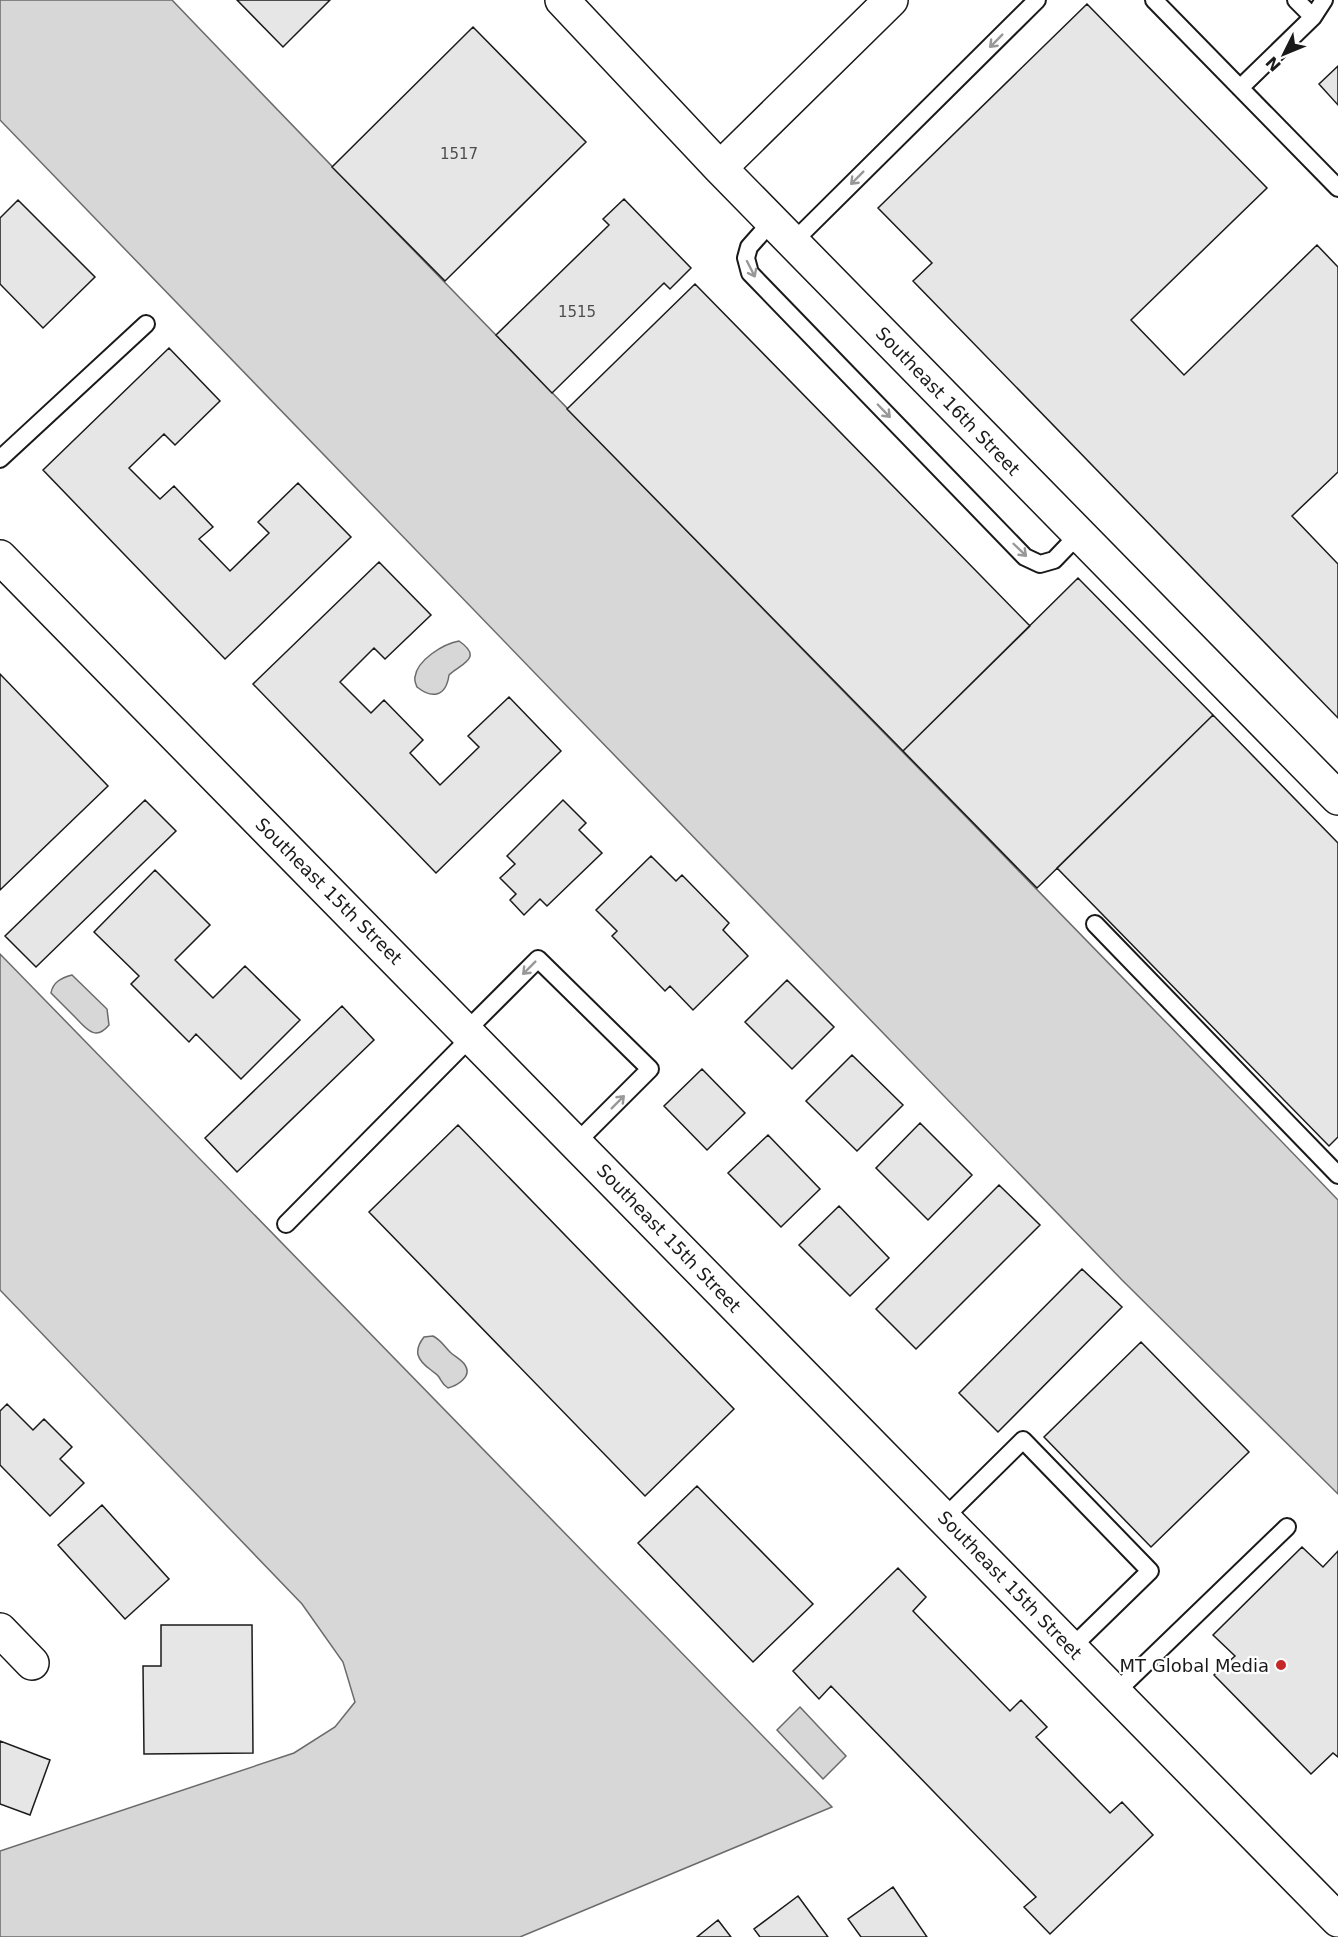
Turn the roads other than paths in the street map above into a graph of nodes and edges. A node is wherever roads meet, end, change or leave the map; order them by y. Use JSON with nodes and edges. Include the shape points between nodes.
{"nodes":[{"id":1,"x":562,"y":0,"type":"edge"},
{"id":2,"x":891,"y":0,"type":"edge"},
{"id":3,"x":1037,"y":0,"type":"edge"},
{"id":4,"x":1154,"y":0,"type":"edge"},
{"id":5,"x":1296,"y":0,"type":"edge"},
{"id":6,"x":1324,"y":0,"type":"edge"},
{"id":7,"x":1312,"y":17,"type":"junction"},
{"id":8,"x":1240,"y":88,"type":"junction"},
{"id":9,"x":720,"y":168,"type":"junction"},
{"id":10,"x":1338,"y":188,"type":"edge"},
{"id":11,"x":782,"y":232,"type":"junction"},
{"id":12,"x":146,"y":324,"type":"dead end"},
{"id":13,"x":0,"y":459,"type":"edge"},
{"id":14,"x":1079,"y":534,"type":"junction"},
{"id":15,"x":0,"y":557,"type":"edge"},
{"id":16,"x":1338,"y":798,"type":"edge"},
{"id":17,"x":1095,"y":924,"type":"dead end"},
{"id":18,"x":469,"y":1034,"type":"junction"},
{"id":19,"x":576,"y":1143,"type":"junction"},
{"id":20,"x":1338,"y":1174,"type":"edge"},
{"id":21,"x":286,"y":1224,"type":"dead end"},
{"id":22,"x":944,"y":1518,"type":"junction"},
{"id":23,"x":1287,"y":1527,"type":"dead end"},
{"id":24,"x":0,"y":1630,"type":"edge"},
{"id":25,"x":1071,"y":1648,"type":"junction"},
{"id":26,"x":33,"y":1663,"type":"dead end"},
{"id":27,"x":1115,"y":1693,"type":"junction"},
{"id":28,"x":1338,"y":1920,"type":"edge"}],
"edges":[{"from":1,"to":9,"type":"street","name":"Southeast 16th Street"},
{"from":2,"to":9,"type":"street"},
{"from":3,"to":11,"type":"lane","one_way":true},
{"from":4,"to":8,"type":"lane"},
{"from":5,"to":7,"type":"lane"},
{"from":6,"to":7,"type":"lane"},
{"from":7,"to":8,"type":"lane"},
{"from":8,"to":10,"type":"lane"},
{"from":9,"to":11,"type":"street","name":"Southeast 16th Street"},
{"from":11,"to":14,"type":"street","name":"Southeast 16th Street"},
{"from":11,"to":14,"type":"lane","one_way":true,"via":[[749,247],[746,258],[750,273],[1025,557],[1040,564],[1054,560]]},
{"from":12,"to":13,"type":"lane"},
{"from":14,"to":16,"type":"street","name":"Southeast 16th Street"},
{"from":15,"to":18,"type":"street","name":"Southeast 15th Street"},
{"from":17,"to":20,"type":"lane"},
{"from":18,"to":19,"type":"street","name":"Southeast 15th Street"},
{"from":19,"to":18,"type":"lane","one_way":true,"via":[[650,1069],[538,959]]},
{"from":18,"to":21,"type":"lane"},
{"from":19,"to":22,"type":"street","name":"Southeast 15th Street"},
{"from":22,"to":25,"type":"street","name":"Southeast 15th Street"},
{"from":22,"to":25,"type":"lane","via":[[1023,1440],[1150,1571]]},
{"from":23,"to":27,"type":"lane"},
{"from":24,"to":26,"type":"street"},
{"from":25,"to":27,"type":"street","name":"Southeast 15th Street"},
{"from":27,"to":28,"type":"street","name":"Southeast 15th Street"}]}
